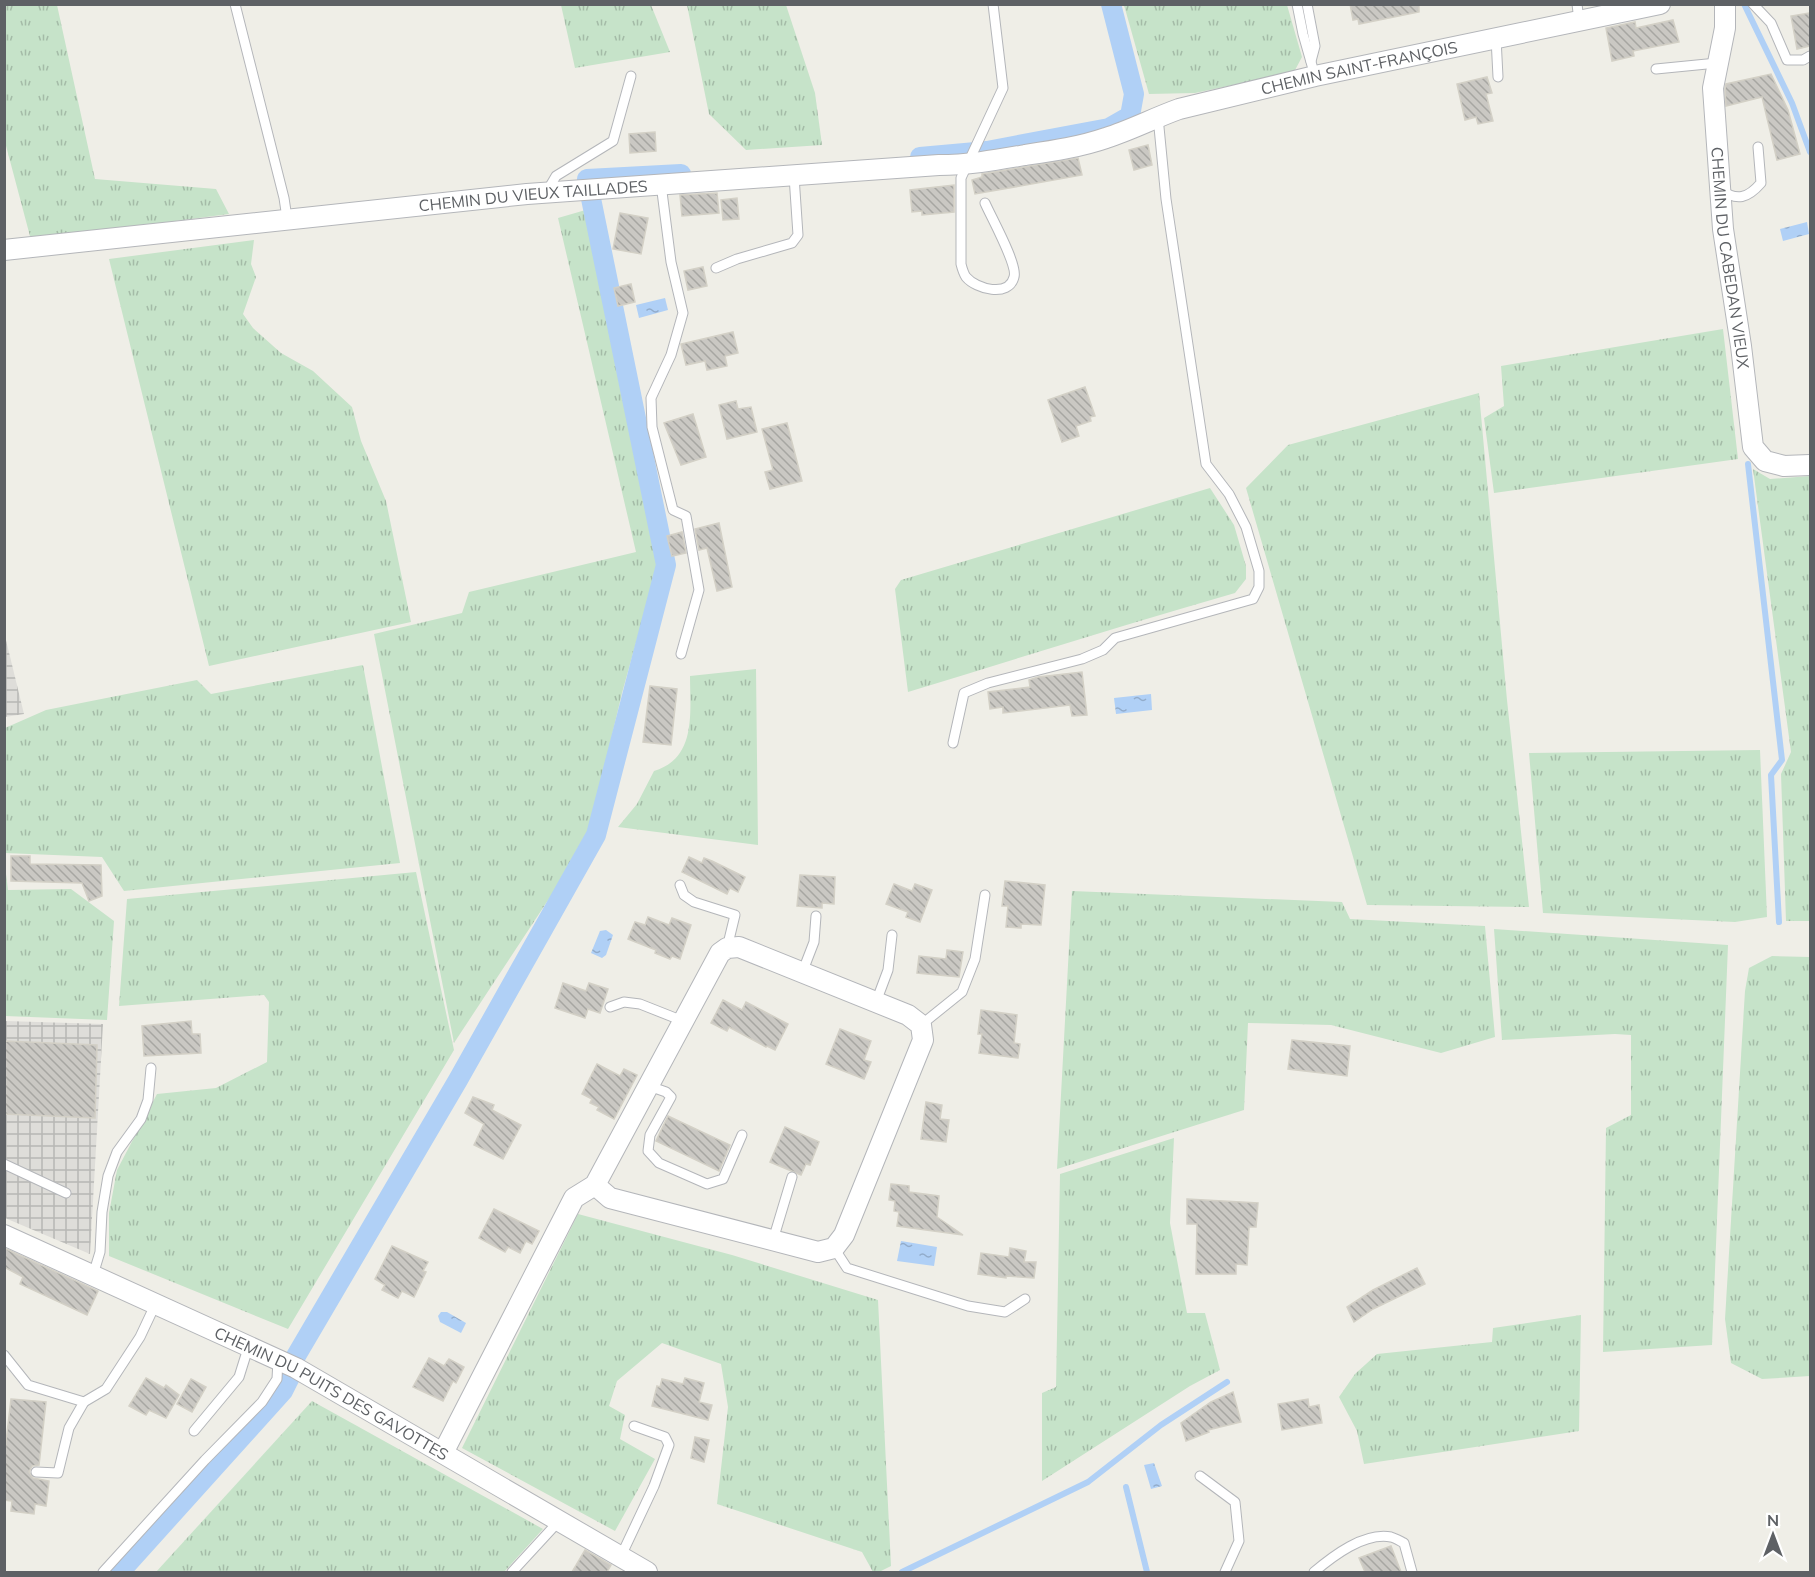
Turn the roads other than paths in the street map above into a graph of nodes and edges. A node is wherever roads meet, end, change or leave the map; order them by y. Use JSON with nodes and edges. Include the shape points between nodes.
{"nodes":[{"id":1,"x":235,"y":4,"type":"edge"},
{"id":2,"x":993,"y":4,"type":"edge"},
{"id":3,"x":1297,"y":4,"type":"edge"},
{"id":4,"x":1307,"y":4,"type":"edge"},
{"id":5,"x":1660,"y":4,"type":"edge"},
{"id":6,"x":1725,"y":4,"type":"edge"},
{"id":7,"x":1753,"y":4,"type":"edge"},
{"id":8,"x":1578,"y":13,"type":"edge"},
{"id":9,"x":1496,"y":38,"type":"junction"},
{"id":10,"x":1810,"y":57,"type":"edge"},
{"id":11,"x":1717,"y":63,"type":"junction"},
{"id":12,"x":1313,"y":69,"type":"junction"},
{"id":13,"x":1656,"y":69,"type":"dead end"},
{"id":14,"x":631,"y":76,"type":"dead end"},
{"id":15,"x":1498,"y":77,"type":"dead end"},
{"id":16,"x":1158,"y":117,"type":"junction"},
{"id":17,"x":1758,"y":147,"type":"dead end"},
{"id":18,"x":1065,"y":149,"type":"joint"},
{"id":19,"x":966,"y":165,"type":"junction"},
{"id":20,"x":794,"y":176,"type":"junction"},
{"id":21,"x":661,"y":184,"type":"junction"},
{"id":22,"x":1720,"y":189,"type":"junction"},
{"id":23,"x":546,"y":193,"type":"junction"},
{"id":24,"x":985,"y":203,"type":"dead end"},
{"id":25,"x":287,"y":218,"type":"junction"},
{"id":26,"x":4,"y":250,"type":"edge"},
{"id":27,"x":716,"y":268,"type":"dead end"},
{"id":28,"x":1810,"y":465,"type":"edge"},
{"id":29,"x":681,"y":654,"type":"dead end"},
{"id":30,"x":952,"y":743,"type":"dead end"},
{"id":31,"x":680,"y":885,"type":"dead end"},
{"id":32,"x":985,"y":895,"type":"dead end"},
{"id":33,"x":816,"y":916,"type":"dead end"},
{"id":34,"x":892,"y":935,"type":"dead end"},
{"id":35,"x":727,"y":948,"type":"junction"},
{"id":36,"x":802,"y":973,"type":"junction"},
{"id":37,"x":876,"y":1003,"type":"junction"},
{"id":38,"x":610,"y":1007,"type":"dead end"},
{"id":39,"x":683,"y":1021,"type":"junction"},
{"id":40,"x":921,"y":1025,"type":"junction"},
{"id":41,"x":151,"y":1068,"type":"dead end"},
{"id":42,"x":649,"y":1086,"type":"junction"},
{"id":43,"x":742,"y":1135,"type":"dead end"},
{"id":44,"x":4,"y":1164,"type":"edge"},
{"id":45,"x":792,"y":1177,"type":"dead end"},
{"id":46,"x":595,"y":1185,"type":"junction"},
{"id":47,"x":66,"y":1193,"type":"dead end"},
{"id":48,"x":4,"y":1235,"type":"edge"},
{"id":49,"x":773,"y":1240,"type":"junction"},
{"id":50,"x":834,"y":1248,"type":"junction"},
{"id":51,"x":93,"y":1275,"type":"junction"},
{"id":52,"x":1025,"y":1299,"type":"dead end"},
{"id":53,"x":156,"y":1303,"type":"junction"},
{"id":54,"x":249,"y":1345,"type":"junction"},
{"id":55,"x":4,"y":1355,"type":"edge"},
{"id":56,"x":278,"y":1359,"type":"junction"},
{"id":57,"x":84,"y":1402,"type":"junction"},
{"id":58,"x":634,"y":1426,"type":"dead end"},
{"id":59,"x":194,"y":1431,"type":"dead end"},
{"id":60,"x":443,"y":1453,"type":"junction"},
{"id":61,"x":36,"y":1472,"type":"dead end"},
{"id":62,"x":1200,"y":1476,"type":"dead end"},
{"id":63,"x":560,"y":1521,"type":"junction"},
{"id":64,"x":621,"y":1556,"type":"junction"},
{"id":65,"x":103,"y":1572,"type":"edge"},
{"id":66,"x":512,"y":1572,"type":"edge"},
{"id":67,"x":648,"y":1572,"type":"edge"},
{"id":68,"x":1225,"y":1572,"type":"edge"},
{"id":69,"x":1314,"y":1572,"type":"edge"},
{"id":70,"x":1412,"y":1572,"type":"edge"}],
"edges":[{"from":1,"to":25,"type":"lane"},
{"from":2,"to":19,"type":"lane","via":[[1003,88]]},
{"from":3,"to":12,"type":"lane"},
{"from":4,"to":12,"type":"lane","via":[[1315,46]]},
{"from":5,"to":8,"type":"street","name":"CHEMIN SAINT-FRANÇOIS"},
{"from":6,"to":11,"type":"street","name":"CHEMIN DU CABEDAN VIEUX","via":[[1725,28]]},
{"from":7,"to":10,"type":"lane","via":[[1771,23],[1787,60]]},
{"from":8,"to":9,"type":"street","name":"CHEMIN SAINT-FRANÇOIS"},
{"from":9,"to":12,"type":"street","name":"CHEMIN SAINT-FRANÇOIS"},
{"from":9,"to":15,"type":"lane"},
{"from":11,"to":13,"type":"lane"},
{"from":11,"to":22,"type":"street","name":"CHEMIN DU CABEDAN VIEUX","via":[[1713,88]]},
{"from":12,"to":16,"type":"street","name":"CHEMIN SAINT-FRANÇOIS"},
{"from":14,"to":23,"type":"lane","via":[[613,141],[556,176]]},
{"from":16,"to":18,"type":"street","name":"CHEMIN SAINT-FRANÇOIS","via":[[1131,130]]},
{"from":16,"to":30,"type":"lane","via":[[1166,199],[1206,464],[1229,494],[1246,527],[1259,587],[1253,599],[1115,638],[1104,650],[964,693]]},
{"from":17,"to":22,"type":"lane","via":[[1761,183],[1753,192],[1744,197],[1728,195]]},
{"from":18,"to":19,"type":"street","name":"CHEMIN DU VIEUX TAILLADES"},
{"from":19,"to":20,"type":"street","name":"CHEMIN DU VIEUX TAILLADES"},
{"from":19,"to":24,"type":"lane","via":[[961,178],[961,264],[973,282],[1000,290],[1009,286],[1014,265]]},
{"from":20,"to":21,"type":"street","name":"CHEMIN DU VIEUX TAILLADES"},
{"from":20,"to":27,"type":"lane","via":[[798,235],[792,243]]},
{"from":21,"to":23,"type":"street","name":"CHEMIN DU VIEUX TAILLADES"},
{"from":21,"to":29,"type":"lane","via":[[671,262],[683,313],[671,355],[651,398],[652,427],[673,510],[686,516],[699,590]]},
{"from":22,"to":28,"type":"street","name":"CHEMIN DU CABEDAN VIEUX","via":[[1753,447],[1765,461],[1785,466]]},
{"from":23,"to":25,"type":"street","name":"CHEMIN DU VIEUX TAILLADES"},
{"from":25,"to":26,"type":"street","name":"CHEMIN DU VIEUX TAILLADES"},
{"from":31,"to":35,"type":"lane","via":[[684,895],[694,902],[735,915]]},
{"from":32,"to":40,"type":"lane","via":[[975,959],[962,992]]},
{"from":33,"to":36,"type":"lane","via":[[814,942]]},
{"from":34,"to":37,"type":"lane","via":[[888,970]]},
{"from":35,"to":36,"type":"street","via":[[739,947]]},
{"from":35,"to":39,"type":"street","via":[[720,953]]},
{"from":36,"to":37,"type":"street"},
{"from":37,"to":40,"type":"street"},
{"from":38,"to":39,"type":"lane","via":[[624,1002],[640,1005]]},
{"from":39,"to":42,"type":"street"},
{"from":40,"to":50,"type":"street","via":[[923,1041],[844,1235]]},
{"from":41,"to":51,"type":"lane","via":[[148,1100],[141,1119],[117,1152],[108,1176],[100,1252]]},
{"from":42,"to":43,"type":"lane","via":[[671,1097],[650,1135],[648,1151],[659,1163],[707,1184],[723,1179]]},
{"from":42,"to":46,"type":"street"},
{"from":44,"to":47,"type":"lane"},
{"from":45,"to":49,"type":"lane"},
{"from":46,"to":49,"type":"street","via":[[610,1198]]},
{"from":46,"to":60,"type":"street","via":[[574,1198]]},
{"from":48,"to":51,"type":"street","name":"CHEMIN DU PUITS DES GAVOTTES"},
{"from":49,"to":50,"type":"street","via":[[818,1252]]},
{"from":50,"to":52,"type":"lane","via":[[847,1268],[968,1306],[1005,1312]]},
{"from":51,"to":53,"type":"street","name":"CHEMIN DU PUITS DES GAVOTTES"},
{"from":53,"to":54,"type":"street","name":"CHEMIN DU PUITS DES GAVOTTES"},
{"from":53,"to":57,"type":"lane","via":[[140,1337],[106,1389]]},
{"from":54,"to":56,"type":"street","name":"CHEMIN DU PUITS DES GAVOTTES"},
{"from":54,"to":59,"type":"lane","via":[[239,1377]]},
{"from":55,"to":57,"type":"lane","via":[[28,1385]]},
{"from":56,"to":60,"type":"street","name":"CHEMIN DU PUITS DES GAVOTTES"},
{"from":56,"to":65,"type":"lane","via":[[277,1379],[262,1402]]},
{"from":57,"to":61,"type":"lane","via":[[69,1428],[58,1473]]},
{"from":58,"to":64,"type":"lane","via":[[665,1437],[669,1445]]},
{"from":60,"to":63,"type":"street","name":"CHEMIN DU PUITS DES GAVOTTES"},
{"from":62,"to":68,"type":"lane","via":[[1235,1502],[1239,1541]]},
{"from":63,"to":64,"type":"street","name":"CHEMIN DU PUITS DES GAVOTTES"},
{"from":63,"to":66,"type":"lane"},
{"from":64,"to":67,"type":"street","name":"CHEMIN DU PUITS DES GAVOTTES"},
{"from":69,"to":70,"type":"lane","via":[[1336,1554],[1365,1540],[1390,1537],[1404,1543]]}]}
